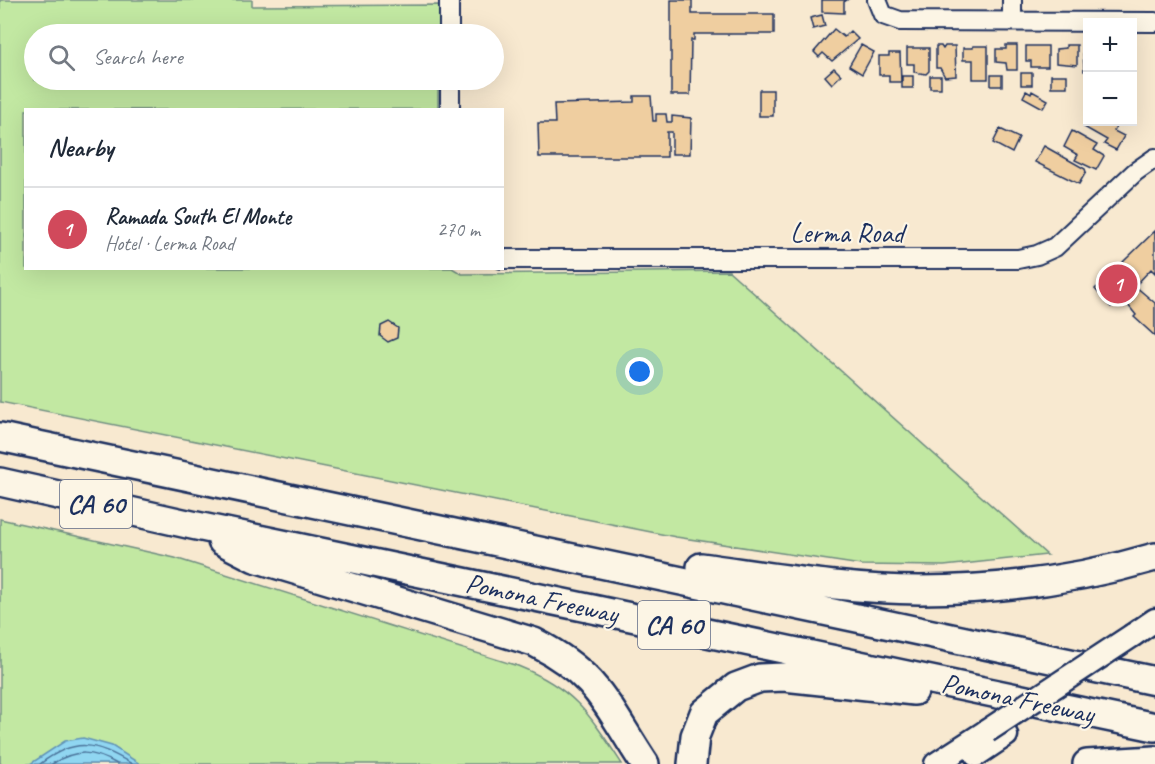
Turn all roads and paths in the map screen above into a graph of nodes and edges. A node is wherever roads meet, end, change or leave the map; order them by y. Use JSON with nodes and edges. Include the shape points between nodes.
{"nodes":[{"id":1,"x":449,"y":0,"type":"edge"},
{"id":2,"x":1012,"y":0,"type":"edge"},
{"id":3,"x":880,"y":8,"type":"edge"},
{"id":4,"x":1012,"y":21,"type":"junction"},
{"id":5,"x":1155,"y":22,"type":"edge"},
{"id":6,"x":449,"y":24,"type":"edge"},
{"id":7,"x":450,"y":90,"type":"edge"},
{"id":8,"x":450,"y":108,"type":"edge"},
{"id":9,"x":1155,"y":158,"type":"edge"},
{"id":10,"x":504,"y":259,"type":"edge"},
{"id":11,"x":0,"y":438,"type":"edge"},
{"id":12,"x":0,"y":482,"type":"edge"},
{"id":13,"x":192,"y":525,"type":"junction"},
{"id":14,"x":443,"y":531,"type":"junction"},
{"id":15,"x":1155,"y":557,"type":"edge"},
{"id":16,"x":1148,"y":632,"type":"edge"},
{"id":17,"x":1155,"y":679,"type":"edge"},
{"id":18,"x":1072,"y":710,"type":"junction"},
{"id":19,"x":1155,"y":727,"type":"edge"},
{"id":20,"x":996,"y":733,"type":"junction"},
{"id":21,"x":1155,"y":760,"type":"edge"},
{"id":22,"x":645,"y":764,"type":"edge"},
{"id":23,"x":692,"y":764,"type":"edge"},
{"id":24,"x":936,"y":764,"type":"edge"},
{"id":25,"x":962,"y":764,"type":"edge"},
{"id":26,"x":1088,"y":764,"type":"edge"}],
"edges":[{"from":1,"to":6,"type":"street"},
{"from":2,"to":4,"type":"street"},
{"from":3,"to":4,"type":"street","via":[[900,21]]},
{"from":4,"to":5,"type":"street"},
{"from":7,"to":8,"type":"street"},
{"from":9,"to":10,"type":"street","name":"Lerma Road","via":[[1055,247],[1018,259]]},
{"from":11,"to":14,"type":"highway","name":"Pomona Freeway","number":"CA 60"},
{"from":12,"to":13,"type":"highway","name":"Pomona Freeway","number":"CA 60"},
{"from":13,"to":18,"type":"highway","name":"Pomona Freeway","number":"CA 60"},
{"from":13,"to":22,"type":"highway","via":[[255,558],[524,639],[552,651],[603,694]]},
{"from":14,"to":15,"type":"highway","via":[[813,583],[918,590],[1058,579]]},
{"from":14,"to":17,"type":"highway","name":"Pomona Freeway","number":"CA 60"},
{"from":16,"to":20,"type":"main road","bridge":true},
{"from":18,"to":19,"type":"highway","name":"Pomona Freeway","number":"CA 60"},
{"from":18,"to":23,"type":"highway","via":[[784,677],[760,678],[736,687],[704,713],[695,736]]},
{"from":20,"to":24,"type":"main road"},
{"from":20,"to":25,"type":"main road"},
{"from":21,"to":26,"type":"highway"}]}
